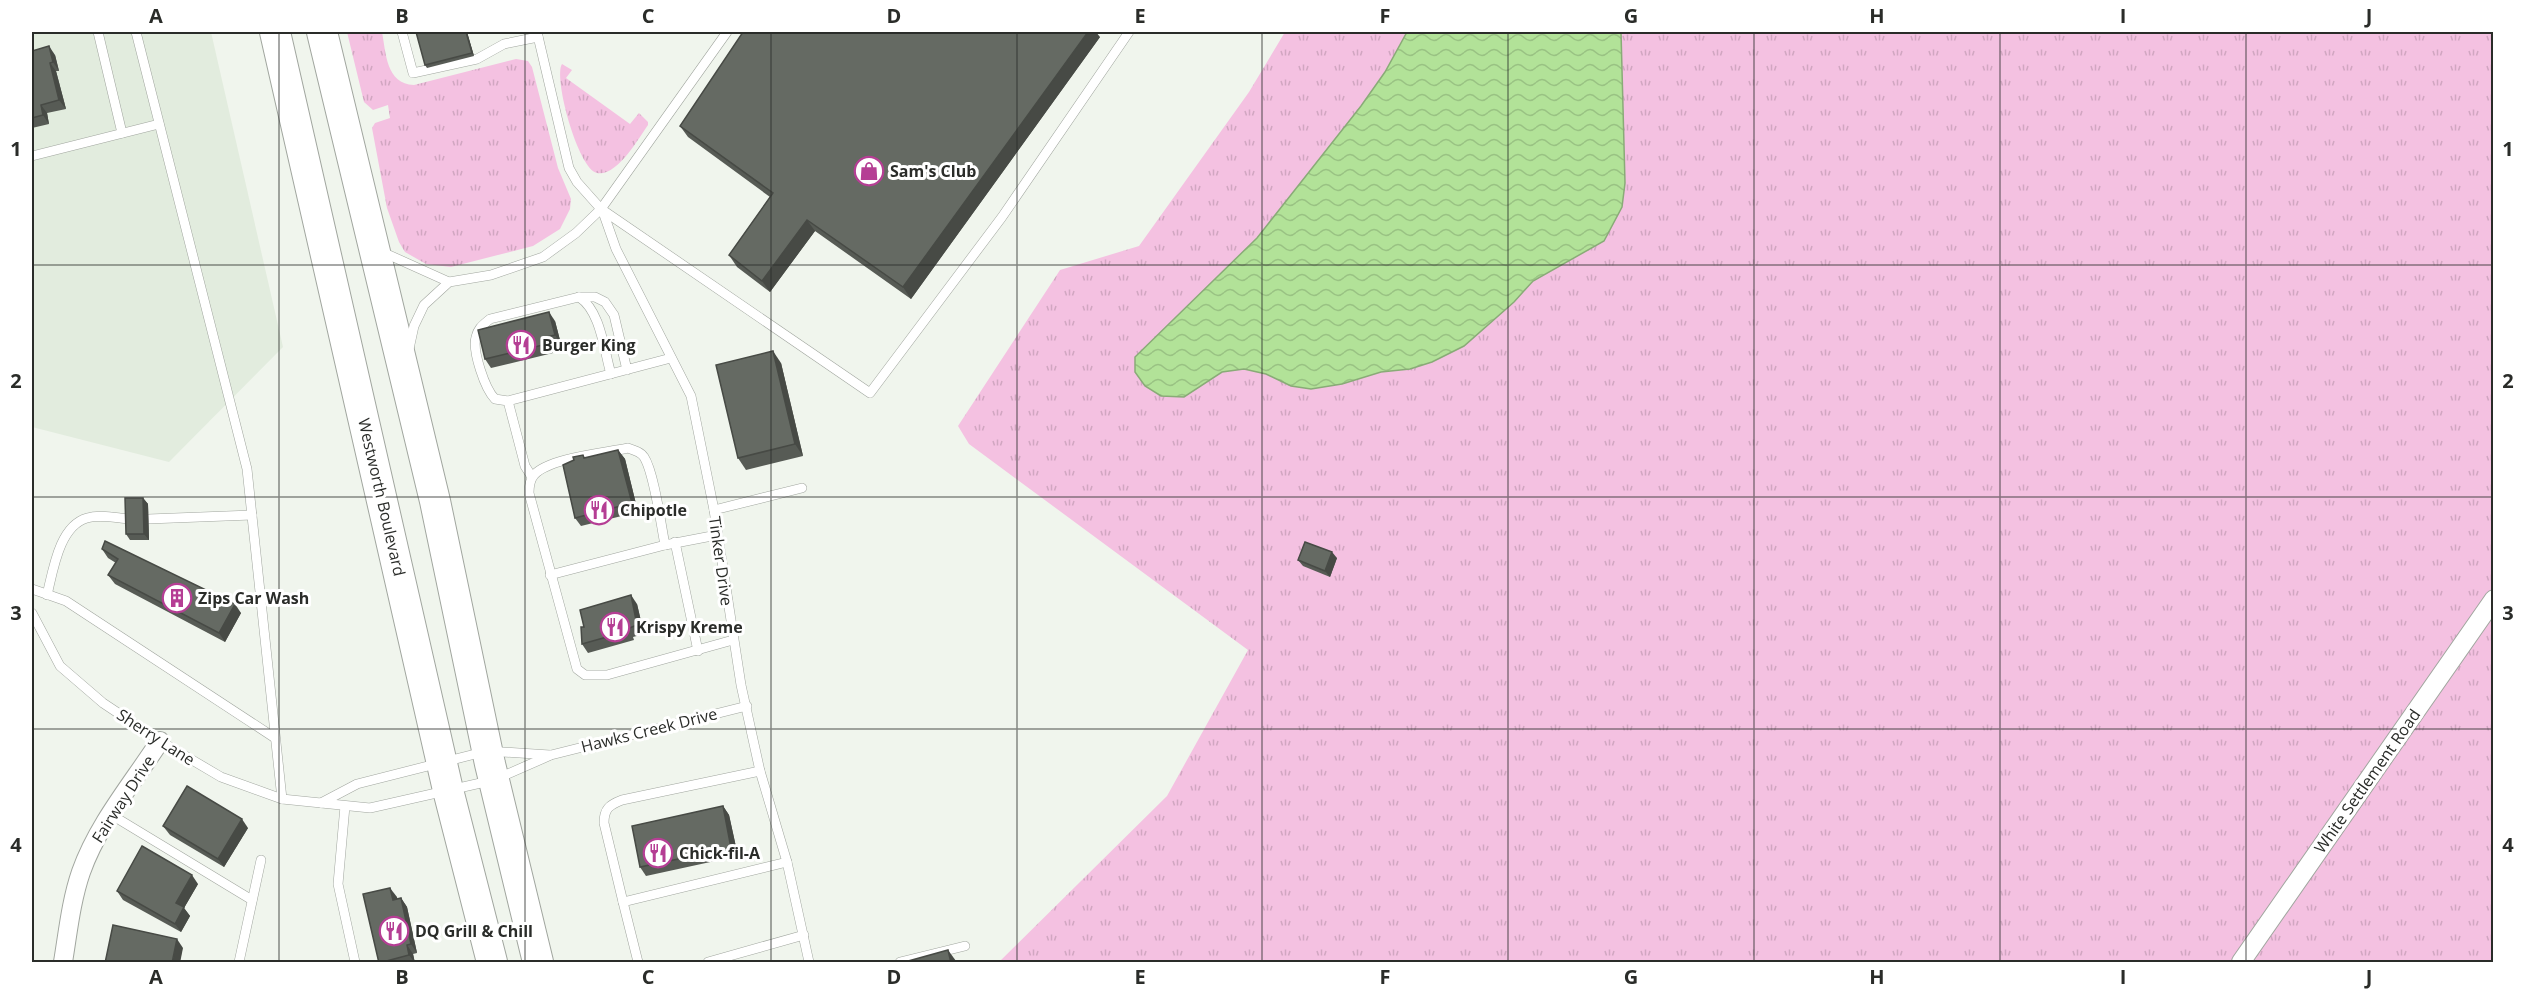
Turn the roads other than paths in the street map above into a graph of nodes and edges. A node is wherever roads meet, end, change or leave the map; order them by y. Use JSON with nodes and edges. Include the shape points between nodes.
{"nodes":[{"id":1,"x":98,"y":32,"type":"edge"},
{"id":2,"x":136,"y":32,"type":"edge"},
{"id":3,"x":275,"y":32,"type":"edge"},
{"id":4,"x":322,"y":32,"type":"edge"},
{"id":5,"x":402,"y":32,"type":"edge"},
{"id":6,"x":727,"y":32,"type":"edge"},
{"id":7,"x":1130,"y":32,"type":"edge"},
{"id":8,"x":537,"y":34,"type":"edge"},
{"id":9,"x":159,"y":124,"type":"junction"},
{"id":10,"x":123,"y":133,"type":"junction"},
{"id":11,"x":32,"y":156,"type":"edge"},
{"id":12,"x":602,"y":209,"type":"junction"},
{"id":13,"x":374,"y":248,"type":"junction"},
{"id":14,"x":449,"y":282,"type":"junction"},
{"id":15,"x":579,"y":297,"type":"junction"},
{"id":16,"x":671,"y":358,"type":"junction"},
{"id":17,"x":627,"y":370,"type":"junction"},
{"id":18,"x":405,"y":371,"type":"junction"},
{"id":19,"x":611,"y":374,"type":"junction"},
{"id":20,"x":508,"y":401,"type":"junction"},
{"id":21,"x":536,"y":474,"type":"junction"},
{"id":22,"x":802,"y":489,"type":"dead end"},
{"id":23,"x":714,"y":510,"type":"junction"},
{"id":24,"x":252,"y":515,"type":"junction"},
{"id":25,"x":129,"y":519,"type":"edge"},
{"id":26,"x":148,"y":519,"type":"dead end"},
{"id":27,"x":717,"y":535,"type":"junction"},
{"id":28,"x":670,"y":544,"type":"junction"},
{"id":29,"x":550,"y":575,"type":"junction"},
{"id":30,"x":32,"y":590,"type":"edge"},
{"id":31,"x":47,"y":595,"type":"junction"},
{"id":32,"x":2493,"y":599,"type":"edge"},
{"id":33,"x":32,"y":613,"type":"edge"},
{"id":34,"x":733,"y":640,"type":"junction"},
{"id":35,"x":698,"y":651,"type":"junction"},
{"id":36,"x":747,"y":706,"type":"junction"},
{"id":37,"x":276,"y":738,"type":"junction"},
{"id":38,"x":160,"y":741,"type":"junction"},
{"id":39,"x":487,"y":751,"type":"junction"},
{"id":40,"x":551,"y":755,"type":"junction"},
{"id":41,"x":760,"y":771,"type":"junction"},
{"id":42,"x":445,"y":776,"type":"junction"},
{"id":43,"x":494,"y":780,"type":"junction"},
{"id":44,"x":282,"y":799,"type":"junction"},
{"id":45,"x":321,"y":803,"type":"junction"},
{"id":46,"x":345,"y":806,"type":"junction"},
{"id":47,"x":110,"y":814,"type":"junction"},
{"id":48,"x":261,"y":860,"type":"dead end"},
{"id":49,"x":787,"y":862,"type":"junction"},
{"id":50,"x":252,"y":900,"type":"junction"},
{"id":51,"x":623,"y":902,"type":"junction"},
{"id":52,"x":804,"y":935,"type":"junction"},
{"id":53,"x":965,"y":946,"type":"dead end"},
{"id":54,"x":63,"y":963,"type":"edge"},
{"id":55,"x":239,"y":963,"type":"edge"},
{"id":56,"x":355,"y":963,"type":"edge"},
{"id":57,"x":492,"y":963,"type":"edge"},
{"id":58,"x":538,"y":963,"type":"edge"},
{"id":59,"x":638,"y":963,"type":"edge"},
{"id":60,"x":708,"y":963,"type":"edge"},
{"id":61,"x":809,"y":963,"type":"edge"},
{"id":62,"x":900,"y":963,"type":"edge"},
{"id":63,"x":2241,"y":963,"type":"edge"}],
"edges":[{"from":1,"to":10,"type":"lane"},
{"from":2,"to":9,"type":"lane"},
{"from":3,"to":42,"type":"main road","name":"Westworth Boulevard"},
{"from":4,"to":13,"type":"main road"},
{"from":5,"to":8,"type":"lane","via":[[413,74],[477,59],[504,44]]},
{"from":6,"to":12,"type":"lane"},
{"from":7,"to":12,"type":"lane","via":[[1002,217],[870,393]]},
{"from":8,"to":12,"type":"lane","via":[[569,168]]},
{"from":9,"to":10,"type":"lane"},
{"from":9,"to":24,"type":"lane","via":[[247,469]]},
{"from":10,"to":11,"type":"lane"},
{"from":12,"to":14,"type":"lane","via":[[543,257],[491,274]]},
{"from":12,"to":16,"type":"lane","name":"Tinker Drive","via":[[616,249]]},
{"from":13,"to":14,"type":"lane"},
{"from":13,"to":18,"type":"main road"},
{"from":14,"to":18,"type":"lane","via":[[424,305],[414,326]]},
{"from":15,"to":17,"type":"lane","via":[[595,297],[605,302],[614,315]]},
{"from":15,"to":19,"type":"lane","via":[[595,316]]},
{"from":15,"to":20,"type":"lane","via":[[490,319],[480,327],[475,340],[485,384],[495,399]]},
{"from":16,"to":17,"type":"lane"},
{"from":16,"to":23,"type":"lane","name":"Tinker Drive","via":[[691,396]]},
{"from":17,"to":19,"type":"lane"},
{"from":18,"to":39,"type":"main road"},
{"from":19,"to":20,"type":"lane"},
{"from":20,"to":21,"type":"lane","via":[[525,466]]},
{"from":21,"to":28,"type":"lane","via":[[553,464],[628,448],[636,450],[644,457]]},
{"from":21,"to":29,"type":"lane","via":[[529,493]]},
{"from":22,"to":23,"type":"lane"},
{"from":23,"to":27,"type":"lane","name":"Tinker Drive"},
{"from":24,"to":26,"type":"lane"},
{"from":24,"to":37,"type":"lane"},
{"from":25,"to":31,"type":"lane","via":[[96,516],[75,524],[58,554]]},
{"from":27,"to":28,"type":"lane"},
{"from":27,"to":34,"type":"lane","name":"Tinker Drive"},
{"from":28,"to":29,"type":"lane"},
{"from":28,"to":35,"type":"lane"},
{"from":29,"to":35,"type":"lane","via":[[572,656],[577,669],[585,675],[607,675]]},
{"from":30,"to":31,"type":"lane"},
{"from":31,"to":37,"type":"lane","via":[[66,601]]},
{"from":32,"to":63,"type":"street","name":"White Settlement Road"},
{"from":33,"to":38,"type":"lane","name":"Sherry Lane","via":[[60,666]]},
{"from":34,"to":35,"type":"lane"},
{"from":34,"to":36,"type":"lane","name":"Tinker Drive"},
{"from":36,"to":40,"type":"lane","name":"Hawks Creek Drive"},
{"from":36,"to":41,"type":"lane","name":"Tinker Drive"},
{"from":37,"to":44,"type":"lane"},
{"from":38,"to":44,"type":"lane","name":"Sherry Lane","via":[[221,777]]},
{"from":38,"to":47,"type":"street","name":"Fairway Drive"},
{"from":39,"to":40,"type":"lane","name":"Hawks Creek Drive"},
{"from":39,"to":42,"type":"lane","name":"Sherry Lane"},
{"from":39,"to":43,"type":"main road"},
{"from":40,"to":43,"type":"lane","name":"Hawks Creek Drive"},
{"from":41,"to":49,"type":"lane","name":"Tinker Drive"},
{"from":41,"to":51,"type":"lane","via":[[611,804],[604,812],[604,824]]},
{"from":42,"to":43,"type":"lane","name":"Sherry Lane"},
{"from":42,"to":45,"type":"lane","name":"Sherry Lane","via":[[357,784]]},
{"from":42,"to":46,"type":"lane","name":"Sherry Lane","via":[[370,808]]},
{"from":42,"to":57,"type":"main road","name":"Westworth Boulevard"},
{"from":43,"to":58,"type":"main road"},
{"from":44,"to":45,"type":"lane","name":"Sherry Lane"},
{"from":45,"to":46,"type":"lane","name":"Sherry Lane"},
{"from":46,"to":56,"type":"lane","via":[[338,884]]},
{"from":47,"to":50,"type":"lane"},
{"from":47,"to":54,"type":"street","name":"Fairway Drive","via":[[81,872]]},
{"from":48,"to":50,"type":"lane"},
{"from":49,"to":51,"type":"lane"},
{"from":49,"to":52,"type":"lane","name":"Tinker Drive"},
{"from":50,"to":55,"type":"lane"},
{"from":51,"to":59,"type":"lane"},
{"from":52,"to":60,"type":"lane"},
{"from":52,"to":61,"type":"lane","name":"Tinker Drive"},
{"from":53,"to":62,"type":"lane"}]}
